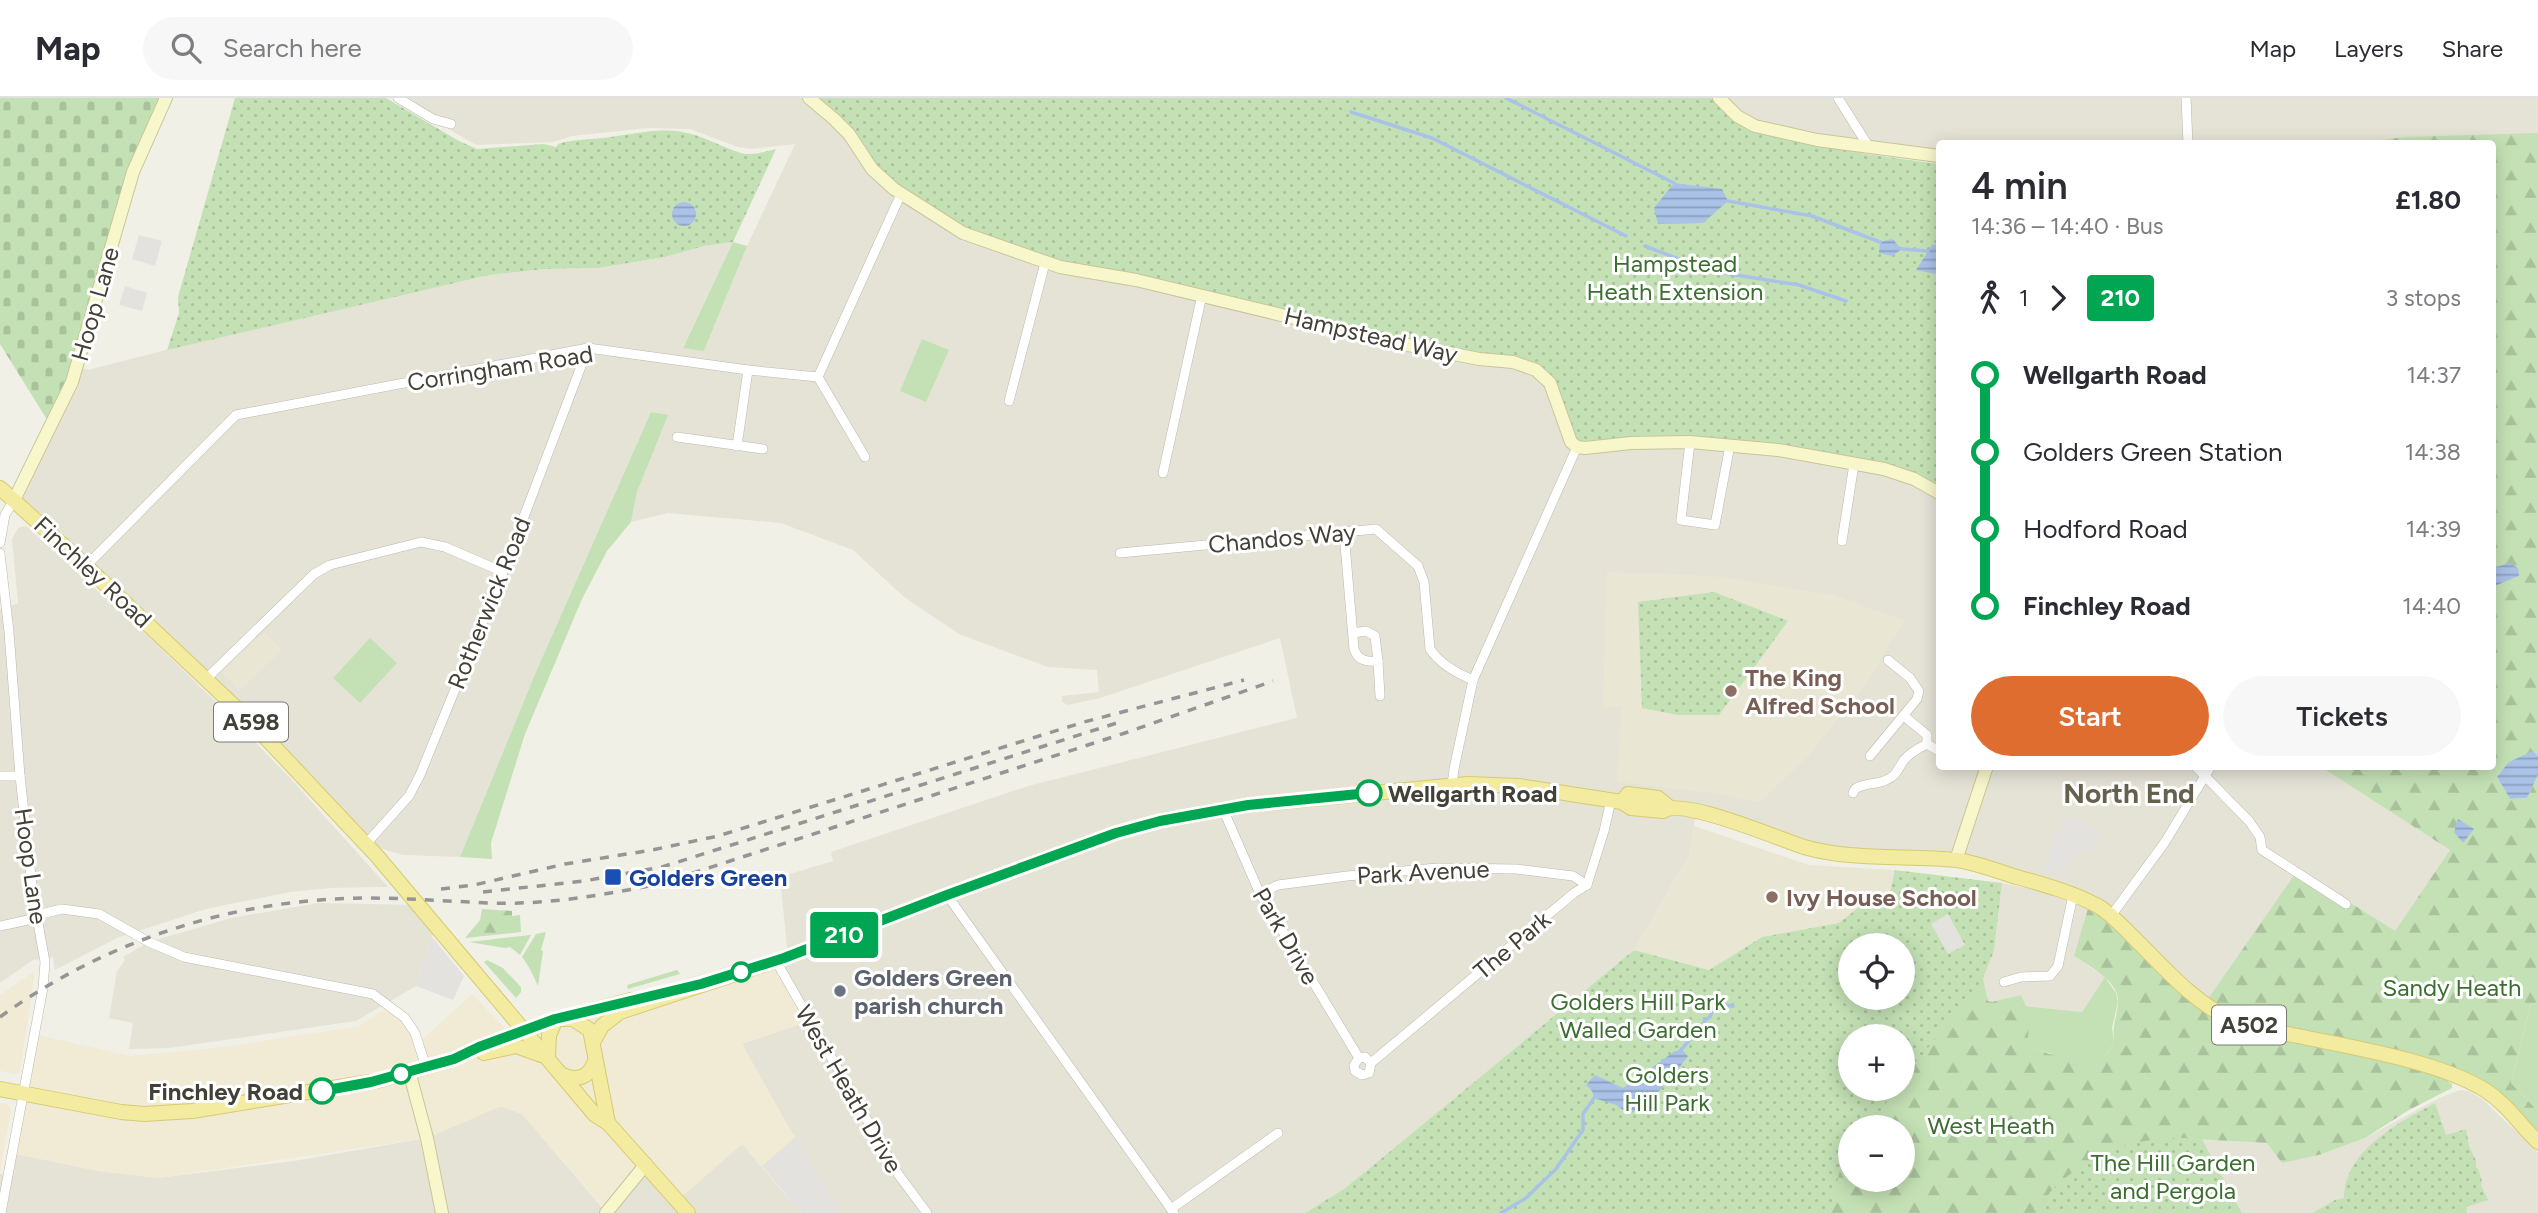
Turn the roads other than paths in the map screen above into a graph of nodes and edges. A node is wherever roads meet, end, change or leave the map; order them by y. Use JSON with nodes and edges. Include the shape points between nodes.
{"nodes":[{"id":1,"x":166,"y":98,"type":"edge"},
{"id":2,"x":398,"y":98,"type":"edge"},
{"id":3,"x":809,"y":98,"type":"edge"},
{"id":4,"x":1718,"y":98,"type":"edge"},
{"id":5,"x":1838,"y":98,"type":"edge"},
{"id":6,"x":2186,"y":98,"type":"edge"},
{"id":7,"x":451,"y":124,"type":"dead end"},
{"id":8,"x":2188,"y":140,"type":"edge"},
{"id":9,"x":1869,"y":147,"type":"junction"},
{"id":10,"x":1936,"y":156,"type":"edge"},
{"id":11,"x":901,"y":194,"type":"junction"},
{"id":12,"x":1045,"y":263,"type":"junction"},
{"id":13,"x":1202,"y":295,"type":"junction"},
{"id":14,"x":588,"y":348,"type":"junction"},
{"id":15,"x":748,"y":370,"type":"junction"},
{"id":16,"x":818,"y":377,"type":"junction"},
{"id":17,"x":1009,"y":401,"type":"dead end"},
{"id":18,"x":677,"y":437,"type":"dead end"},
{"id":19,"x":1690,"y":442,"type":"junction"},
{"id":20,"x":1730,"y":445,"type":"junction"},
{"id":21,"x":737,"y":446,"type":"junction"},
{"id":22,"x":1577,"y":447,"type":"junction"},
{"id":23,"x":763,"y":449,"type":"dead end"},
{"id":24,"x":866,"y":457,"type":"dead end"},
{"id":25,"x":1854,"y":464,"type":"junction"},
{"id":26,"x":1163,"y":473,"type":"dead end"},
{"id":27,"x":0,"y":488,"type":"edge"},
{"id":28,"x":1936,"y":492,"type":"edge"},
{"id":29,"x":13,"y":500,"type":"junction"},
{"id":30,"x":1344,"y":533,"type":"junction"},
{"id":31,"x":1842,"y":541,"type":"dead end"},
{"id":32,"x":0,"y":544,"type":"edge"},
{"id":33,"x":0,"y":552,"type":"edge"},
{"id":34,"x":1121,"y":553,"type":"dead end"},
{"id":35,"x":86,"y":566,"type":"junction"},
{"id":36,"x":503,"y":572,"type":"junction"},
{"id":37,"x":1353,"y":633,"type":"junction"},
{"id":38,"x":1888,"y":660,"type":"dead end"},
{"id":39,"x":1378,"y":661,"type":"junction"},
{"id":40,"x":207,"y":678,"type":"junction"},
{"id":41,"x":1473,"y":680,"type":"junction"},
{"id":42,"x":1380,"y":696,"type":"dead end"},
{"id":43,"x":1904,"y":716,"type":"junction"},
{"id":44,"x":1927,"y":744,"type":"junction"},
{"id":45,"x":1936,"y":749,"type":"edge"},
{"id":46,"x":1870,"y":756,"type":"dead end"},
{"id":47,"x":1986,"y":770,"type":"edge"},
{"id":48,"x":2199,"y":770,"type":"edge"},
{"id":49,"x":2209,"y":770,"type":"edge"},
{"id":50,"x":0,"y":776,"type":"edge"},
{"id":51,"x":20,"y":776,"type":"junction"},
{"id":52,"x":2206,"y":776,"type":"junction"},
{"id":53,"x":1452,"y":785,"type":"junction"},
{"id":54,"x":1853,"y":793,"type":"dead end"},
{"id":55,"x":1616,"y":801,"type":"junction"},
{"id":56,"x":1223,"y":809,"type":"junction"},
{"id":57,"x":366,"y":844,"type":"junction"},
{"id":58,"x":1959,"y":861,"type":"junction"},
{"id":59,"x":1587,"y":885,"type":"junction"},
{"id":60,"x":1260,"y":894,"type":"junction"},
{"id":61,"x":947,"y":895,"type":"junction"},
{"id":62,"x":2073,"y":895,"type":"junction"},
{"id":63,"x":2346,"y":904,"type":"dead end"},
{"id":64,"x":37,"y":916,"type":"junction"},
{"id":65,"x":2111,"y":916,"type":"junction"},
{"id":66,"x":0,"y":926,"type":"edge"},
{"id":67,"x":776,"y":961,"type":"junction"},
{"id":68,"x":2004,"y":982,"type":"dead end"},
{"id":69,"x":701,"y":984,"type":"junction"},
{"id":70,"x":555,"y":1019,"type":"junction"},
{"id":71,"x":522,"y":1031,"type":"junction"},
{"id":72,"x":593,"y":1042,"type":"junction"},
{"id":73,"x":465,"y":1055,"type":"junction"},
{"id":74,"x":548,"y":1058,"type":"junction"},
{"id":75,"x":1365,"y":1059,"type":"junction"},
{"id":76,"x":594,"y":1063,"type":"junction"},
{"id":77,"x":426,"y":1067,"type":"junction"},
{"id":78,"x":410,"y":1071,"type":"junction"},
{"id":79,"x":563,"y":1075,"type":"junction"},
{"id":80,"x":1362,"y":1075,"type":"joint"},
{"id":81,"x":0,"y":1089,"type":"edge"},
{"id":82,"x":23,"y":1094,"type":"junction"},
{"id":83,"x":608,"y":1123,"type":"junction"},
{"id":84,"x":1278,"y":1133,"type":"dead end"},
{"id":85,"x":2536,"y":1140,"type":"edge"},
{"id":86,"x":646,"y":1164,"type":"junction"},
{"id":87,"x":1173,"y":1211,"type":"edge"},
{"id":88,"x":1,"y":1213,"type":"edge"},
{"id":89,"x":442,"y":1213,"type":"edge"},
{"id":90,"x":606,"y":1213,"type":"edge"},
{"id":91,"x":688,"y":1213,"type":"edge"},
{"id":92,"x":927,"y":1213,"type":"edge"}],
"edges":[{"from":1,"to":29,"type":"street","name":"Hoop Lane","via":[[134,172],[72,382]]},
{"from":2,"to":7,"type":"street","via":[[433,120]]},
{"from":3,"to":11,"type":"street","name":"Hampstead Way","via":[[849,134],[872,169]]},
{"from":4,"to":9,"type":"street","via":[[1755,126]]},
{"from":5,"to":9,"type":"street"},
{"from":6,"to":8,"type":"street"},
{"from":9,"to":10,"type":"street"},
{"from":11,"to":12,"type":"street","name":"Hampstead Way","via":[[963,233]]},
{"from":11,"to":16,"type":"street"},
{"from":12,"to":13,"type":"street","name":"Hampstead Way"},
{"from":12,"to":17,"type":"street"},
{"from":13,"to":22,"type":"street","name":"Hampstead Way","via":[[1396,342],[1526,365],[1550,383],[1571,442]]},
{"from":13,"to":26,"type":"street"},
{"from":14,"to":15,"type":"street","name":"Corringham Road"},
{"from":14,"to":35,"type":"street","name":"Corringham Road","via":[[236,415]]},
{"from":14,"to":36,"type":"street","name":"Rotherwick Road"},
{"from":15,"to":16,"type":"street","name":"Corringham Road"},
{"from":15,"to":21,"type":"street"},
{"from":16,"to":24,"type":"street"},
{"from":18,"to":21,"type":"street"},
{"from":19,"to":20,"type":"street"},
{"from":19,"to":20,"type":"street","via":[[1681,520],[1715,525]]},
{"from":19,"to":22,"type":"street"},
{"from":20,"to":25,"type":"street"},
{"from":21,"to":23,"type":"street"},
{"from":22,"to":41,"type":"street"},
{"from":25,"to":28,"type":"street","via":[[1914,479]]},
{"from":25,"to":31,"type":"street"},
{"from":27,"to":29,"type":"main road","name":"Finchley Road","number":"A598"},
{"from":29,"to":32,"type":"street","name":"Hoop Lane"},
{"from":29,"to":35,"type":"main road","name":"Finchley Road","number":"A598"},
{"from":30,"to":34,"type":"street","name":"Chandos Way"},
{"from":30,"to":37,"type":"street"},
{"from":30,"to":41,"type":"street","name":"Chandos Way","via":[[1376,529],[1418,566],[1424,582],[1430,649],[1435,658]]},
{"from":33,"to":51,"type":"street","name":"Hoop Lane"},
{"from":35,"to":40,"type":"main road","name":"Finchley Road","number":"A598"},
{"from":36,"to":40,"type":"street","via":[[445,547],[421,542],[330,565],[314,573]]},
{"from":36,"to":57,"type":"street","name":"Rotherwick Road","via":[[420,775],[409,796]]},
{"from":37,"to":39,"type":"street","via":[[1358,657]]},
{"from":37,"to":39,"type":"street","via":[[1366,631],[1375,636]]},
{"from":38,"to":43,"type":"street","via":[[1919,691]]},
{"from":39,"to":42,"type":"street"},
{"from":40,"to":57,"type":"main road","name":"Finchley Road","number":"A598"},
{"from":41,"to":53,"type":"street"},
{"from":43,"to":44,"type":"street","via":[[1927,735]]},
{"from":43,"to":46,"type":"street"},
{"from":44,"to":45,"type":"street"},
{"from":44,"to":54,"type":"street","via":[[1910,754],[1900,770],[1885,781],[1861,785]]},
{"from":47,"to":58,"type":"street"},
{"from":48,"to":52,"type":"street"},
{"from":49,"to":52,"type":"street"},
{"from":50,"to":51,"type":"street"},
{"from":51,"to":64,"type":"street","name":"Hoop Lane"},
{"from":52,"to":63,"type":"street","via":[[2260,837],[2262,850]]},
{"from":52,"to":65,"type":"street"},
{"from":53,"to":55,"type":"main road","number":"A502","via":[[1519,786]]},
{"from":53,"to":56,"type":"main road","number":"A502"},
{"from":55,"to":58,"type":"main road","number":"A502","via":[[1632,808],[1702,812],[1829,852]]},
{"from":55,"to":59,"type":"street"},
{"from":56,"to":60,"type":"street","name":"Park Drive"},
{"from":56,"to":61,"type":"main road","number":"A502","via":[[1116,833]]},
{"from":57,"to":71,"type":"main road","name":"Finchley Road","number":"A598"},
{"from":58,"to":62,"type":"main road","number":"A502"},
{"from":59,"to":60,"type":"street","name":"Park Avenue","via":[[1573,876],[1516,869],[1438,868],[1278,885]]},
{"from":59,"to":75,"type":"street","name":"The Park"},
{"from":60,"to":75,"type":"street","name":"Park Drive"},
{"from":61,"to":67,"type":"main road","number":"A502"},
{"from":61,"to":87,"type":"street"},
{"from":62,"to":65,"type":"main road","number":"A502"},
{"from":62,"to":68,"type":"street","via":[[2054,973]]},
{"from":64,"to":66,"type":"street"},
{"from":64,"to":77,"type":"street","via":[[62,909],[99,914],[184,957],[373,994],[405,1017]]},
{"from":64,"to":82,"type":"street","name":"Hoop Lane","via":[[44,972]]},
{"from":65,"to":85,"type":"main road","number":"A502","via":[[2180,983],[2226,1017],[2417,1064],[2476,1091]]},
{"from":67,"to":69,"type":"main road","number":"A502"},
{"from":67,"to":92,"type":"street","name":"West Heath Drive","via":[[898,1174]]},
{"from":69,"to":70,"type":"main road","number":"A502"},
{"from":69,"to":72,"type":"main road","number":"A502","via":[[620,1012],[598,1031]]},
{"from":70,"to":71,"type":"main road","number":"A502"},
{"from":70,"to":72,"type":"main road","via":[[583,1024]]},
{"from":70,"to":74,"type":"main road"},
{"from":71,"to":73,"type":"main road","number":"A502"},
{"from":71,"to":74,"type":"main road","name":"Finchley Road","number":"A598"},
{"from":72,"to":76,"type":"main road","name":"Finchley Road","number":"A598"},
{"from":73,"to":74,"type":"main road","number":"A502","via":[[516,1046]]},
{"from":73,"to":77,"type":"main road","number":"A502"},
{"from":74,"to":79,"type":"main road","name":"Finchley Road","number":"A598"},
{"from":75,"to":80,"type":"street","name":"The Park","via":[[1369,1073]]},
{"from":75,"to":80,"type":"street","name":"Park Drive","via":[[1354,1068]]},
{"from":76,"to":79,"type":"main road","via":[[579,1078]]},
{"from":76,"to":83,"type":"main road","name":"Finchley Road","number":"A598"},
{"from":77,"to":78,"type":"main road","number":"A502"},
{"from":78,"to":82,"type":"main road","number":"A502","via":[[321,1091],[144,1114]]},
{"from":78,"to":89,"type":"street"},
{"from":79,"to":83,"type":"main road","name":"Finchley Road","number":"A598","via":[[595,1115]]},
{"from":81,"to":82,"type":"main road","number":"A502"},
{"from":82,"to":88,"type":"street","name":"Hoop Lane"},
{"from":83,"to":86,"type":"main road","name":"Finchley Road","number":"A598"},
{"from":84,"to":87,"type":"street"},
{"from":86,"to":90,"type":"street"},
{"from":86,"to":91,"type":"main road","name":"Finchley Road","number":"A598"}]}
